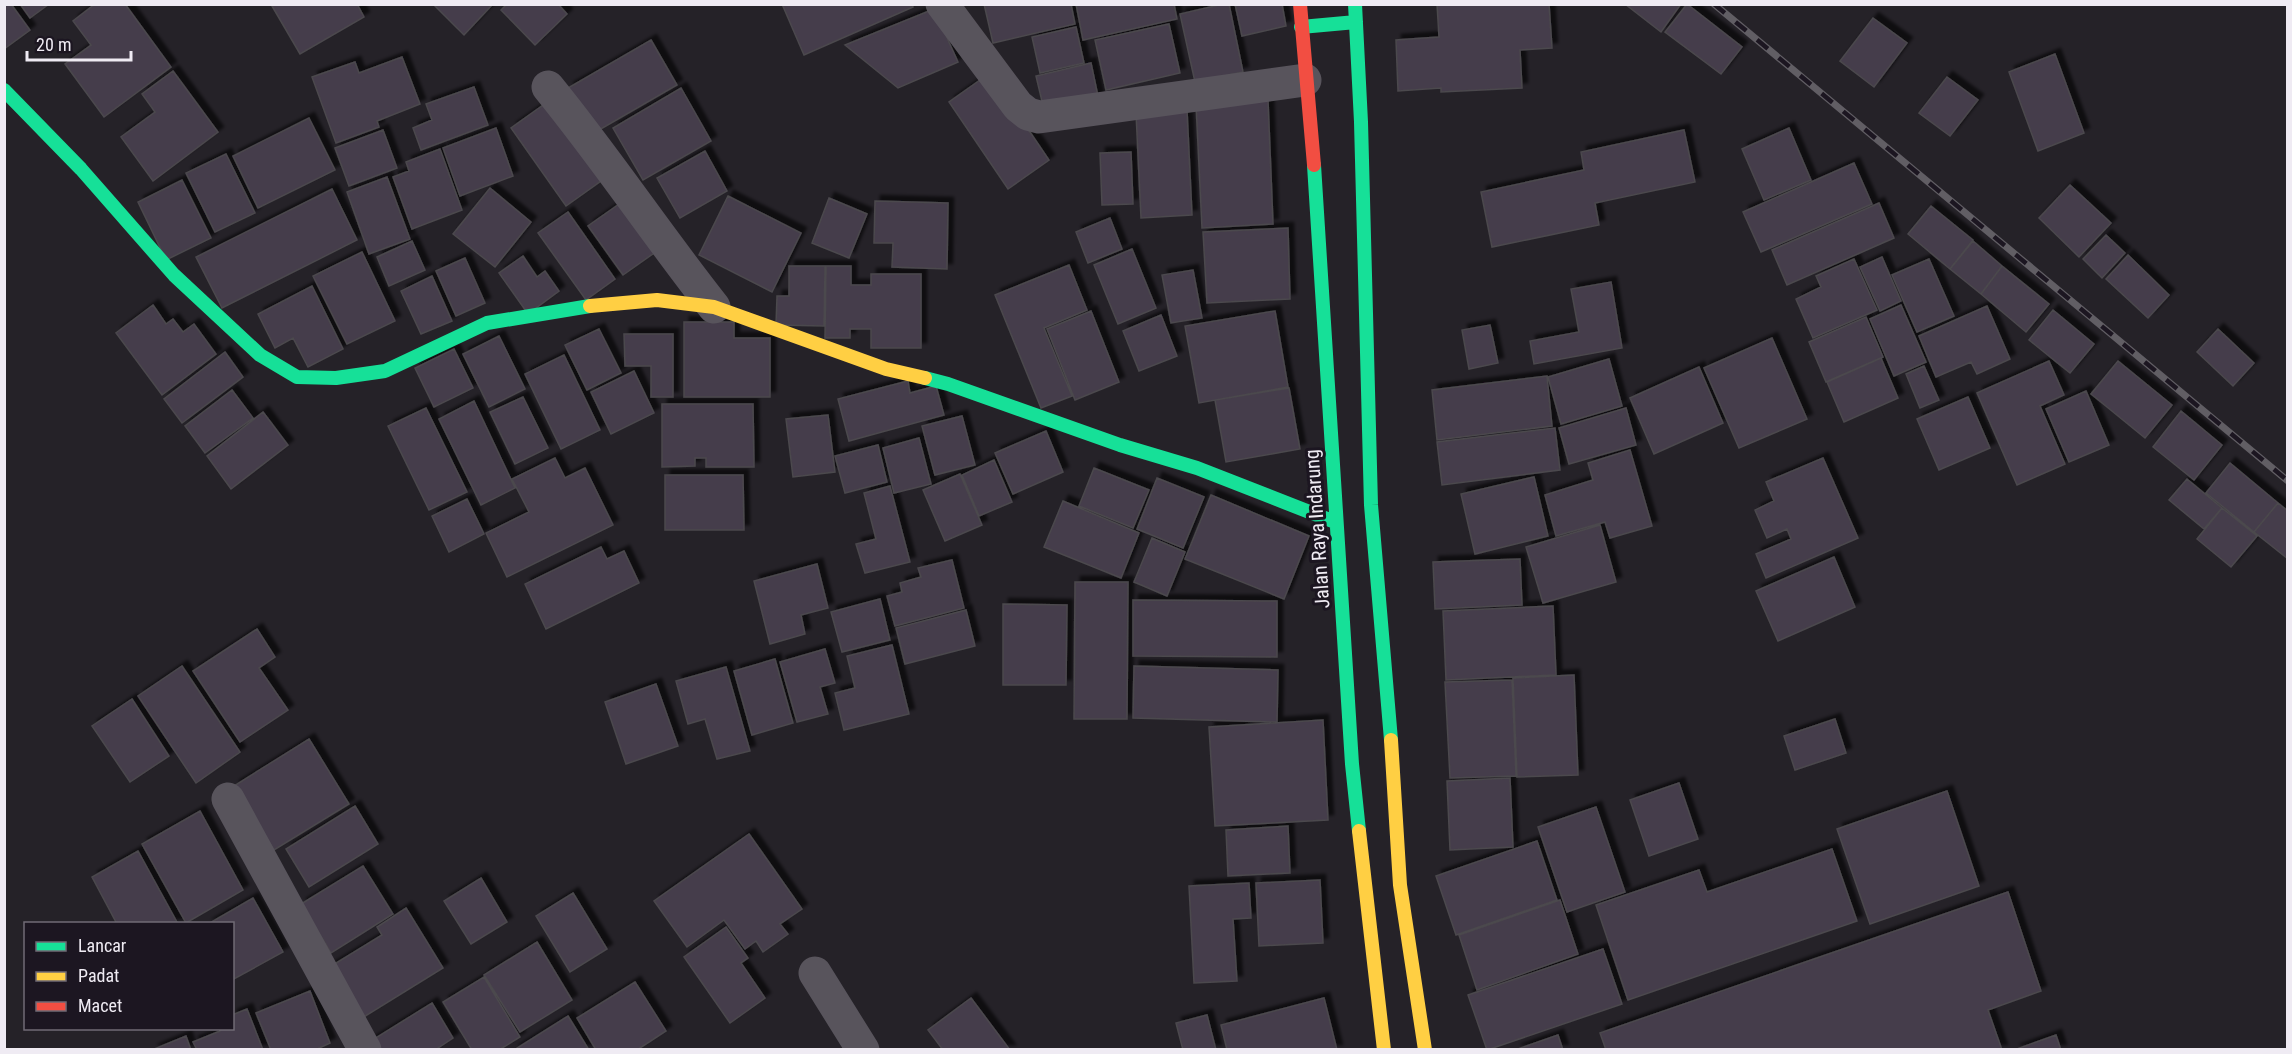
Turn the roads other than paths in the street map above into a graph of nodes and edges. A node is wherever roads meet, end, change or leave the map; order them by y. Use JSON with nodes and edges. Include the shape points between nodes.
{"nodes":[{"id":1,"x":942,"y":4,"type":"edge"},
{"id":2,"x":1300,"y":4,"type":"edge"},
{"id":3,"x":1355,"y":4,"type":"edge"},
{"id":4,"x":1356,"y":22,"type":"junction"},
{"id":5,"x":1301,"y":27,"type":"junction"},
{"id":6,"x":1305,"y":80,"type":"junction"},
{"id":7,"x":548,"y":87,"type":"dead end"},
{"id":8,"x":4,"y":90,"type":"edge"},
{"id":9,"x":714,"y":307,"type":"junction"},
{"id":10,"x":1335,"y":522,"type":"junction"},
{"id":11,"x":228,"y":799,"type":"dead end"},
{"id":12,"x":815,"y":973,"type":"dead end"},
{"id":13,"x":365,"y":1050,"type":"edge"},
{"id":14,"x":863,"y":1050,"type":"edge"},
{"id":15,"x":1384,"y":1050,"type":"edge"},
{"id":16,"x":1425,"y":1050,"type":"edge"}],
"edges":[{"from":1,"to":6,"type":"street","via":[[1018,106],[1039,117]]},
{"from":2,"to":5,"type":"main road","name":"Jalan Raya Indarung"},
{"from":3,"to":4,"type":"main road"},
{"from":4,"to":5,"type":"main road"},
{"from":4,"to":16,"type":"main road","via":[[1371,506],[1400,885]]},
{"from":5,"to":6,"type":"main road","name":"Jalan Raya Indarung"},
{"from":6,"to":10,"type":"main road","name":"Jalan Raya Indarung","via":[[1316,192]]},
{"from":7,"to":9,"type":"street"},
{"from":8,"to":9,"type":"main road","via":[[81,169],[174,276],[260,355],[297,377],[336,378],[385,371],[487,323],[610,303],[657,300]]},
{"from":9,"to":10,"type":"main road","via":[[886,369],[948,384],[1197,468]]},
{"from":10,"to":15,"type":"main road","name":"Jalan Raya Indarung","via":[[1356,811]]},
{"from":11,"to":13,"type":"street"},
{"from":12,"to":14,"type":"street"}]}
